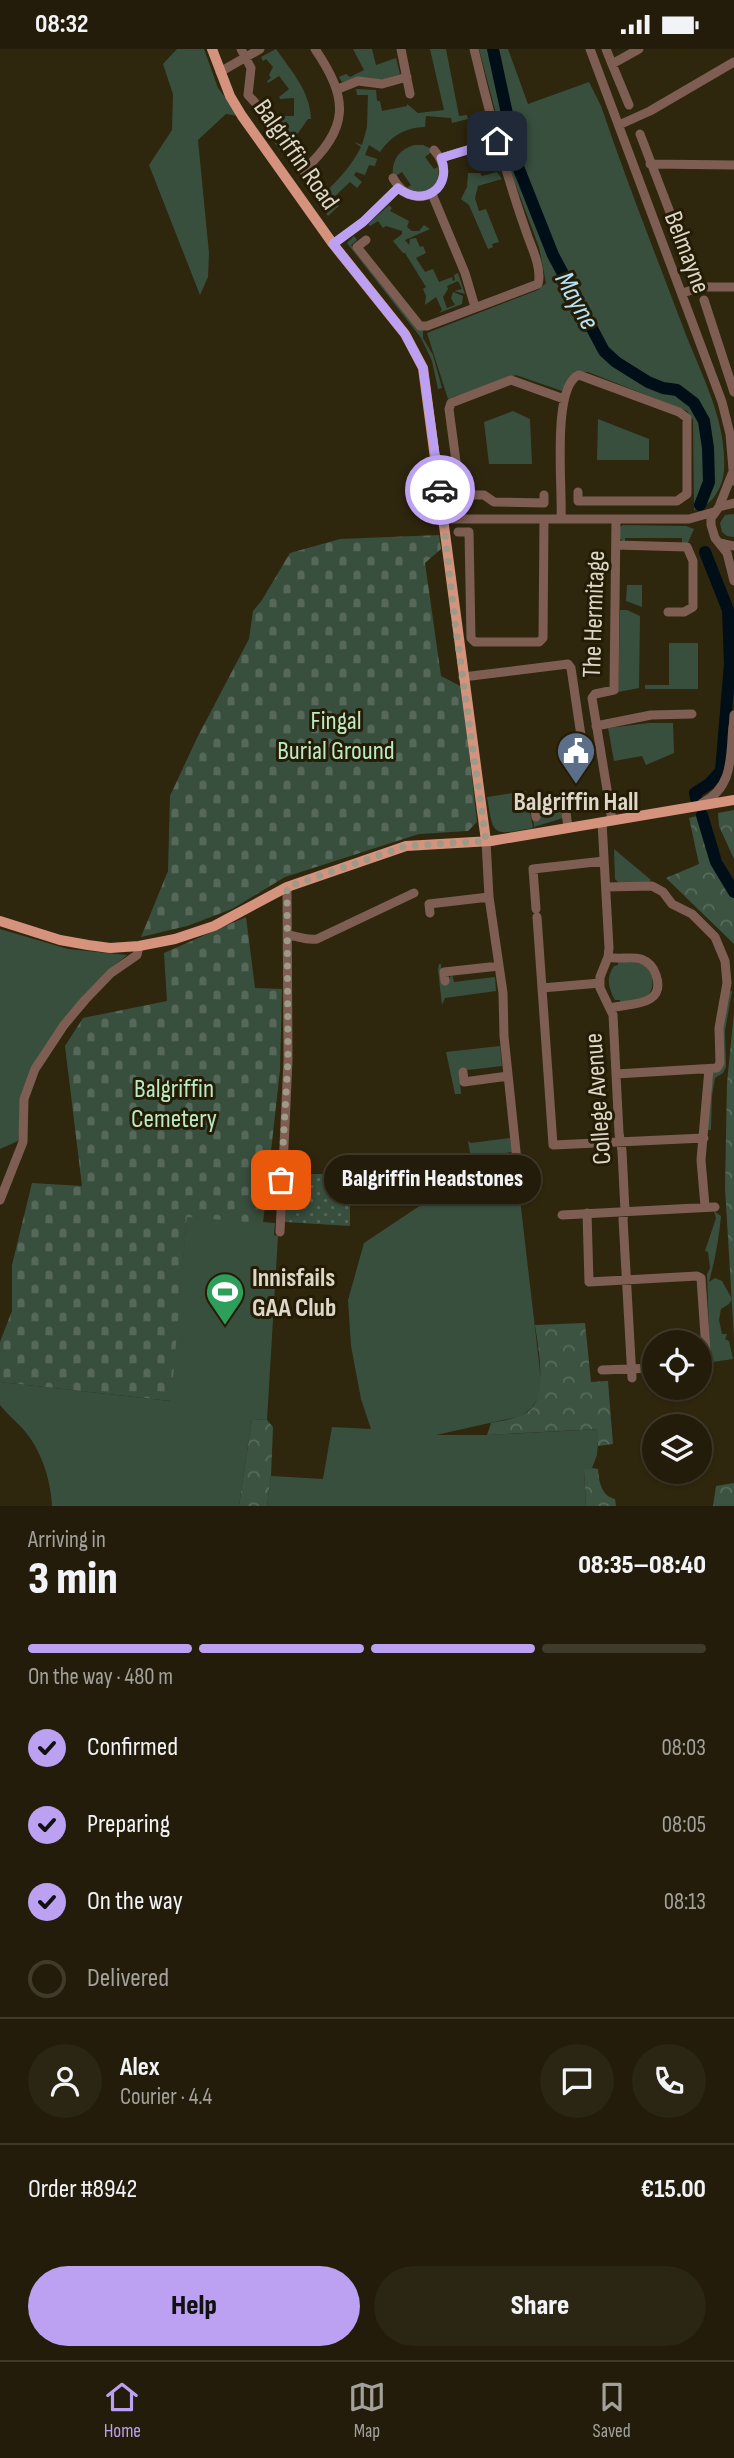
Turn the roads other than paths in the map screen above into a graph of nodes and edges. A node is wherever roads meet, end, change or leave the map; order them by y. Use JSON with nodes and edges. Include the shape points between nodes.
{"nodes":[{"id":1,"x":212,"y":49,"type":"edge"},
{"id":2,"x":260,"y":49,"type":"edge"},
{"id":3,"x":314,"y":49,"type":"edge"},
{"id":4,"x":401,"y":49,"type":"edge"},
{"id":5,"x":474,"y":49,"type":"edge"},
{"id":6,"x":590,"y":49,"type":"edge"},
{"id":7,"x":606,"y":49,"type":"edge"},
{"id":8,"x":639,"y":49,"type":"edge"},
{"id":9,"x":243,"y":53,"type":"edge"},
{"id":10,"x":734,"y":62,"type":"edge"},
{"id":11,"x":612,"y":64,"type":"junction"},
{"id":12,"x":220,"y":72,"type":"junction"},
{"id":13,"x":407,"y":78,"type":"junction"},
{"id":14,"x":338,"y":89,"type":"junction"},
{"id":15,"x":410,"y":94,"type":"dead end"},
{"id":16,"x":629,"y":105,"type":"dead end"},
{"id":17,"x":261,"y":109,"type":"dead end"},
{"id":18,"x":619,"y":125,"type":"junction"},
{"id":19,"x":640,"y":134,"type":"dead end"},
{"id":20,"x":497,"y":141,"type":"junction"},
{"id":21,"x":435,"y":150,"type":"dead end"},
{"id":22,"x":441,"y":158,"type":"junction"},
{"id":23,"x":650,"y":164,"type":"junction"},
{"id":24,"x":734,"y":165,"type":"edge"},
{"id":25,"x":303,"y":171,"type":"dead end"},
{"id":26,"x":393,"y":178,"type":"dead end"},
{"id":27,"x":398,"y":188,"type":"junction"},
{"id":28,"x":432,"y":194,"type":"junction"},
{"id":29,"x":366,"y":240,"type":"dead end"},
{"id":30,"x":333,"y":244,"type":"junction"},
{"id":31,"x":694,"y":275,"type":"dead end"},
{"id":32,"x":734,"y":287,"type":"edge"},
{"id":33,"x":682,"y":293,"type":"junction"},
{"id":34,"x":704,"y":300,"type":"dead end"},
{"id":35,"x":475,"y":307,"type":"junction"},
{"id":36,"x":734,"y":392,"type":"edge"},
{"id":37,"x":564,"y":398,"type":"junction"},
{"id":38,"x":733,"y":477,"type":"edge"},
{"id":39,"x":578,"y":492,"type":"dead end"},
{"id":40,"x":544,"y":495,"type":"dead end"},
{"id":41,"x":734,"y":503,"type":"edge"},
{"id":42,"x":717,"y":510,"type":"junction"},
{"id":43,"x":444,"y":519,"type":"junction"},
{"id":44,"x":544,"y":519,"type":"junction"},
{"id":45,"x":561,"y":519,"type":"junction"},
{"id":46,"x":616,"y":519,"type":"junction"},
{"id":47,"x":689,"y":519,"type":"junction"},
{"id":48,"x":458,"y":532,"type":"dead end"},
{"id":49,"x":712,"y":533,"type":"junction"},
{"id":50,"x":720,"y":543,"type":"junction"},
{"id":51,"x":616,"y":545,"type":"junction"},
{"id":52,"x":734,"y":546,"type":"edge"},
{"id":53,"x":734,"y":581,"type":"edge"},
{"id":54,"x":668,"y":613,"type":"dead end"},
{"id":55,"x":463,"y":677,"type":"junction"},
{"id":56,"x":692,"y":715,"type":"dead end"},
{"id":57,"x":734,"y":715,"type":"edge"},
{"id":58,"x":596,"y":726,"type":"junction"},
{"id":59,"x":733,"y":726,"type":"edge"},
{"id":60,"x":734,"y":753,"type":"edge"},
{"id":61,"x":584,"y":756,"type":"dead end"},
{"id":62,"x":734,"y":800,"type":"edge"},
{"id":63,"x":693,"y":807,"type":"junction"},
{"id":64,"x":536,"y":817,"type":"dead end"},
{"id":65,"x":607,"y":821,"type":"junction"},
{"id":66,"x":568,"y":828,"type":"junction"},
{"id":67,"x":486,"y":841,"type":"junction"},
{"id":68,"x":604,"y":861,"type":"junction"},
{"id":69,"x":287,"y":887,"type":"junction"},
{"id":70,"x":606,"y":887,"type":"junction"},
{"id":71,"x":414,"y":893,"type":"dead end"},
{"id":72,"x":489,"y":897,"type":"junction"},
{"id":73,"x":430,"y":913,"type":"dead end"},
{"id":74,"x":0,"y":921,"type":"edge"},
{"id":75,"x":288,"y":935,"type":"junction"},
{"id":76,"x":139,"y":946,"type":"junction"},
{"id":77,"x":608,"y":957,"type":"junction"},
{"id":78,"x":499,"y":966,"type":"junction"},
{"id":79,"x":445,"y":981,"type":"dead end"},
{"id":80,"x":600,"y":983,"type":"junction"},
{"id":81,"x":542,"y":988,"type":"junction"},
{"id":82,"x":611,"y":1008,"type":"junction"},
{"id":83,"x":709,"y":1069,"type":"junction"},
{"id":84,"x":463,"y":1072,"type":"dead end"},
{"id":85,"x":616,"y":1074,"type":"junction"},
{"id":86,"x":508,"y":1076,"type":"junction"},
{"id":87,"x":704,"y":1138,"type":"junction"},
{"id":88,"x":621,"y":1142,"type":"junction"},
{"id":89,"x":476,"y":1159,"type":"dead end"},
{"id":90,"x":0,"y":1200,"type":"edge"},
{"id":91,"x":705,"y":1206,"type":"junction"},
{"id":92,"x":715,"y":1207,"type":"dead end"},
{"id":93,"x":625,"y":1211,"type":"junction"},
{"id":94,"x":587,"y":1213,"type":"junction"},
{"id":95,"x":562,"y":1215,"type":"dead end"},
{"id":96,"x":281,"y":1232,"type":"dead end"},
{"id":97,"x":627,"y":1280,"type":"junction"},
{"id":98,"x":704,"y":1330,"type":"edge"},
{"id":99,"x":602,"y":1370,"type":"dead end"},
{"id":100,"x":642,"y":1371,"type":"edge"},
{"id":101,"x":631,"y":1373,"type":"junction"}],
"edges":[{"from":1,"to":12,"type":"main road","name":"Balgriffin Road"},
{"from":2,"to":9,"type":"street"},
{"from":3,"to":14,"type":"street"},
{"from":4,"to":13,"type":"street"},
{"from":5,"to":20,"type":"street"},
{"from":6,"to":18,"type":"street","name":"Belmayne"},
{"from":7,"to":11,"type":"street"},
{"from":8,"to":11,"type":"street"},
{"from":9,"to":12,"type":"street"},
{"from":9,"to":17,"type":"street","via":[[251,68],[248,95]]},
{"from":10,"to":18,"type":"street"},
{"from":11,"to":16,"type":"street"},
{"from":12,"to":30,"type":"main road","name":"Balgriffin Road","via":[[242,117]]},
{"from":13,"to":14,"type":"street","via":[[375,85],[358,81]]},
{"from":13,"to":15,"type":"street"},
{"from":14,"to":25,"type":"street","via":[[336,128],[320,156]]},
{"from":18,"to":33,"type":"street","name":"Belmayne"},
{"from":19,"to":23,"type":"street"},
{"from":20,"to":22,"type":"street"},
{"from":20,"to":35,"type":"street","via":[[539,280],[534,286]]},
{"from":21,"to":22,"type":"street"},
{"from":22,"to":28,"type":"street","via":[[444,178]]},
{"from":23,"to":24,"type":"street"},
{"from":23,"to":31,"type":"street"},
{"from":26,"to":27,"type":"street"},
{"from":27,"to":28,"type":"street","via":[[418,197]]},
{"from":27,"to":30,"type":"street"},
{"from":28,"to":35,"type":"street"},
{"from":29,"to":35,"type":"street","via":[[356,247],[420,326]]},
{"from":30,"to":43,"type":"main road","name":"Balgriffin Road","via":[[405,334],[423,368]]},
{"from":32,"to":33,"type":"street","via":[[703,286]]},
{"from":33,"to":38,"type":"street","name":"Belmayne","via":[[727,419]]},
{"from":34,"to":36,"type":"street"},
{"from":37,"to":39,"type":"street","via":[[579,375],[678,412],[688,422],[685,498],[578,502]]},
{"from":37,"to":40,"type":"street","via":[[511,380],[451,403],[449,408],[459,484],[464,492],[496,502],[544,503]]},
{"from":37,"to":45,"type":"street"},
{"from":38,"to":42,"type":"street","name":"Belmayne"},
{"from":41,"to":42,"type":"street"},
{"from":42,"to":47,"type":"street"},
{"from":42,"to":49,"type":"street","name":"Belmayne","via":[[710,525]]},
{"from":43,"to":44,"type":"street"},
{"from":43,"to":55,"type":"main road","name":"Balgriffin Road"},
{"from":44,"to":45,"type":"street"},
{"from":44,"to":48,"type":"street","via":[[543,638],[539,642],[475,642],[471,638],[469,532]]},
{"from":45,"to":46,"type":"street"},
{"from":46,"to":47,"type":"street"},
{"from":46,"to":51,"type":"street","name":"The Hermitage"},
{"from":47,"to":49,"type":"street"},
{"from":49,"to":50,"type":"street"},
{"from":50,"to":52,"type":"street"},
{"from":50,"to":53,"type":"street"},
{"from":51,"to":54,"type":"street","via":[[682,545],[691,552],[693,607]]},
{"from":51,"to":58,"type":"street","name":"The Hermitage","via":[[614,690],[592,698]]},
{"from":55,"to":61,"type":"street","via":[[568,664]]},
{"from":55,"to":67,"type":"main road","name":"Balgriffin Road"},
{"from":56,"to":58,"type":"street","via":[[651,715]]},
{"from":57,"to":59,"type":"street"},
{"from":58,"to":65,"type":"street","name":"The Hermitage"},
{"from":59,"to":60,"type":"street"},
{"from":59,"to":63,"type":"street","via":[[728,775],[714,797]]},
{"from":62,"to":63,"type":"main road"},
{"from":63,"to":65,"type":"main road"},
{"from":64,"to":66,"type":"street","via":[[535,808],[561,806]]},
{"from":65,"to":66,"type":"main road"},
{"from":65,"to":68,"type":"street"},
{"from":66,"to":67,"type":"main road"},
{"from":67,"to":69,"type":"main road","via":[[406,846]]},
{"from":67,"to":72,"type":"street"},
{"from":68,"to":70,"type":"street"},
{"from":68,"to":81,"type":"street","via":[[533,869]]},
{"from":69,"to":75,"type":"street"},
{"from":69,"to":76,"type":"main road","via":[[214,926]]},
{"from":70,"to":77,"type":"street"},
{"from":70,"to":83,"type":"street","via":[[652,886],[715,937],[727,982],[719,1028],[720,1064]]},
{"from":71,"to":75,"type":"street","via":[[317,939]]},
{"from":72,"to":73,"type":"street","via":[[429,904]]},
{"from":72,"to":78,"type":"street"},
{"from":74,"to":76,"type":"main road","via":[[89,946]]},
{"from":75,"to":96,"type":"street"},
{"from":76,"to":90,"type":"street","via":[[137,955],[85,1000],[34,1069],[24,1099],[23,1142]]},
{"from":77,"to":80,"type":"street"},
{"from":77,"to":82,"type":"street","via":[[646,962],[657,980],[655,993],[648,1000]]},
{"from":78,"to":79,"type":"street","via":[[444,972]]},
{"from":78,"to":86,"type":"street"},
{"from":80,"to":81,"type":"street"},
{"from":80,"to":82,"type":"street","name":"College Avenue"},
{"from":81,"to":88,"type":"street","via":[[553,1145]]},
{"from":82,"to":85,"type":"street","name":"College Avenue"},
{"from":83,"to":85,"type":"street"},
{"from":83,"to":87,"type":"street"},
{"from":84,"to":86,"type":"street","via":[[464,1082]]},
{"from":85,"to":88,"type":"street","name":"College Avenue"},
{"from":86,"to":89,"type":"street","via":[[518,1165],[478,1169]]},
{"from":87,"to":88,"type":"street"},
{"from":87,"to":91,"type":"street"},
{"from":88,"to":93,"type":"street","name":"College Avenue"},
{"from":91,"to":92,"type":"street"},
{"from":91,"to":93,"type":"street"},
{"from":93,"to":94,"type":"street"},
{"from":93,"to":97,"type":"street","name":"College Avenue"},
{"from":94,"to":95,"type":"street"},
{"from":94,"to":97,"type":"street","via":[[589,1282]]},
{"from":97,"to":98,"type":"street","via":[[701,1278]]},
{"from":97,"to":101,"type":"street","name":"College Avenue"},
{"from":99,"to":101,"type":"street"},
{"from":100,"to":101,"type":"street"}]}
